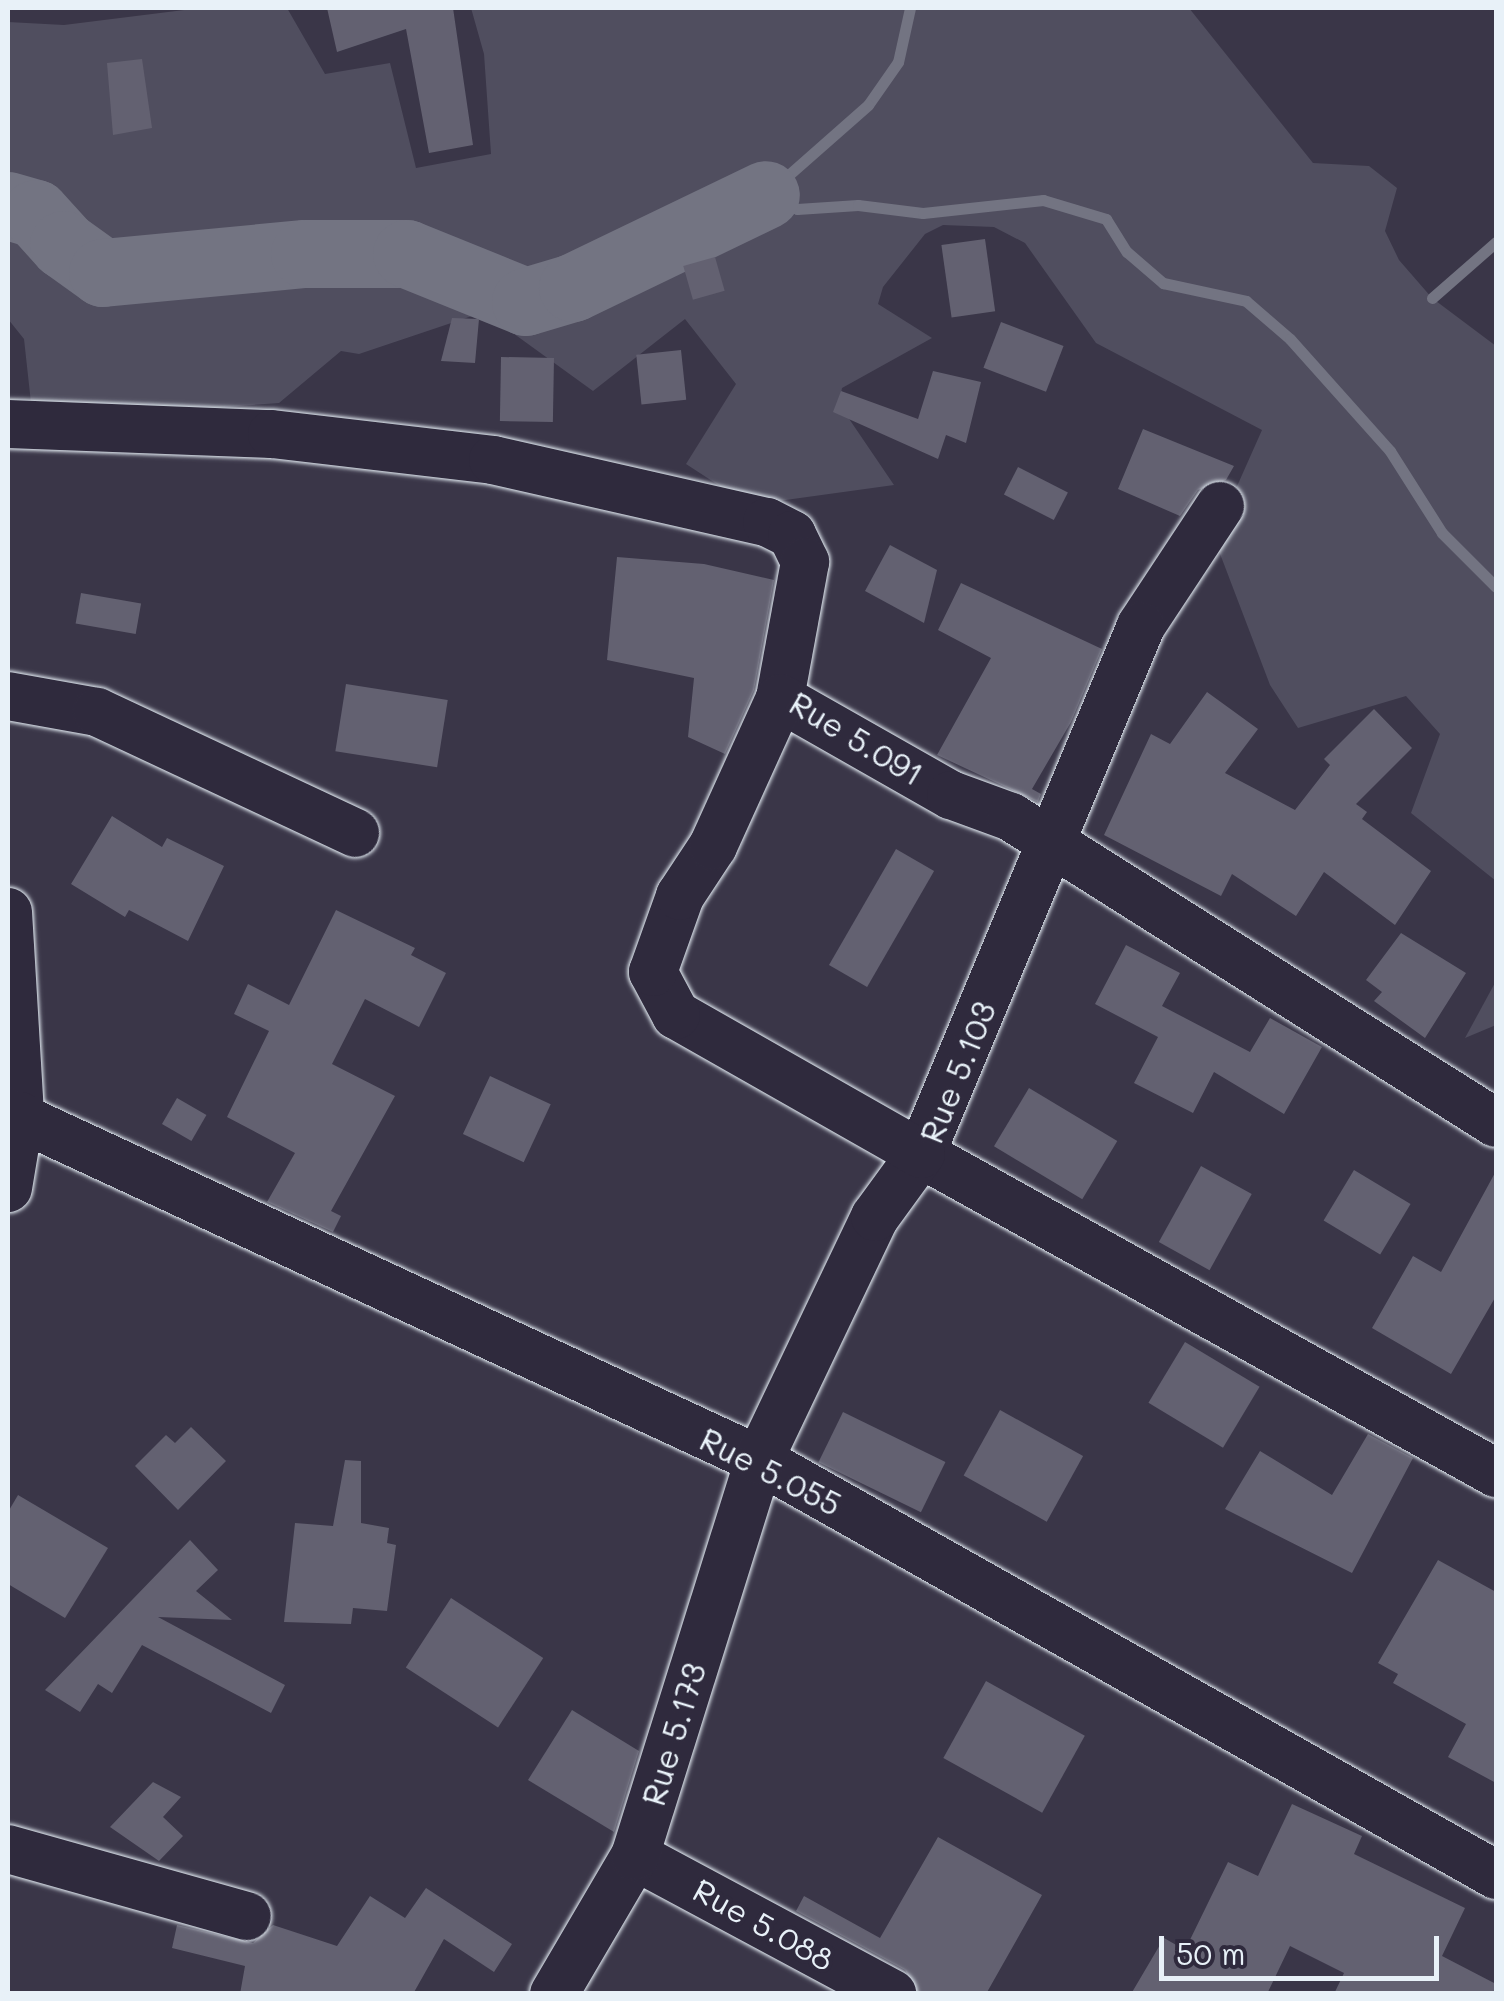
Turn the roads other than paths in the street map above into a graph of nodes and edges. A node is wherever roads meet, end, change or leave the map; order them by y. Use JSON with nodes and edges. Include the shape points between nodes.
{"nodes":[{"id":1,"x":8,"y":424,"type":"edge"},
{"id":2,"x":1220,"y":506,"type":"dead end"},
{"id":3,"x":8,"y":696,"type":"edge"},
{"id":4,"x":780,"y":698,"type":"junction"},
{"id":5,"x":355,"y":833,"type":"dead end"},
{"id":6,"x":1052,"y":843,"type":"junction"},
{"id":7,"x":8,"y":912,"type":"edge"},
{"id":8,"x":14,"y":1114,"type":"edge"},
{"id":9,"x":1496,"y":1122,"type":"edge"},
{"id":10,"x":922,"y":1154,"type":"junction"},
{"id":11,"x":8,"y":1188,"type":"edge"},
{"id":12,"x":759,"y":1460,"type":"junction"},
{"id":13,"x":1496,"y":1473,"type":"edge"},
{"id":14,"x":8,"y":1850,"type":"edge"},
{"id":15,"x":635,"y":1856,"type":"junction"},
{"id":16,"x":1496,"y":1875,"type":"edge"},
{"id":17,"x":248,"y":1916,"type":"dead end"},
{"id":18,"x":554,"y":1994,"type":"edge"},
{"id":19,"x":892,"y":1994,"type":"edge"}],
"edges":[{"from":1,"to":4,"type":"street","name":"Rue 5.091","via":[[272,434],[493,460],[768,522],[792,534],[805,562]]},
{"from":2,"to":6,"type":"street","name":"Rue 5.103","via":[[1141,626],[1072,781]]},
{"from":3,"to":5,"type":"street","via":[[97,712]]},
{"from":4,"to":6,"type":"street","name":"Rue 5.091","via":[[951,796],[1012,817]]},
{"from":4,"to":10,"type":"street","via":[[713,846],[680,896],[654,972],[676,1015]]},
{"from":6,"to":9,"type":"street","name":"Rue 5.091"},
{"from":6,"to":10,"type":"street","name":"Rue 5.103"},
{"from":7,"to":8,"type":"street"},
{"from":8,"to":11,"type":"street"},
{"from":8,"to":12,"type":"street","name":"Rue 5.055"},
{"from":10,"to":12,"type":"street","name":"Rue 5.173","via":[[875,1217]]},
{"from":10,"to":13,"type":"street","name":"Rue 5.103"},
{"from":12,"to":15,"type":"street","name":"Rue 5.173"},
{"from":12,"to":16,"type":"street","name":"Rue 5.055"},
{"from":14,"to":17,"type":"street"},
{"from":15,"to":18,"type":"street","name":"Rue 5.173"},
{"from":15,"to":19,"type":"street","name":"Rue 5.088"}]}
